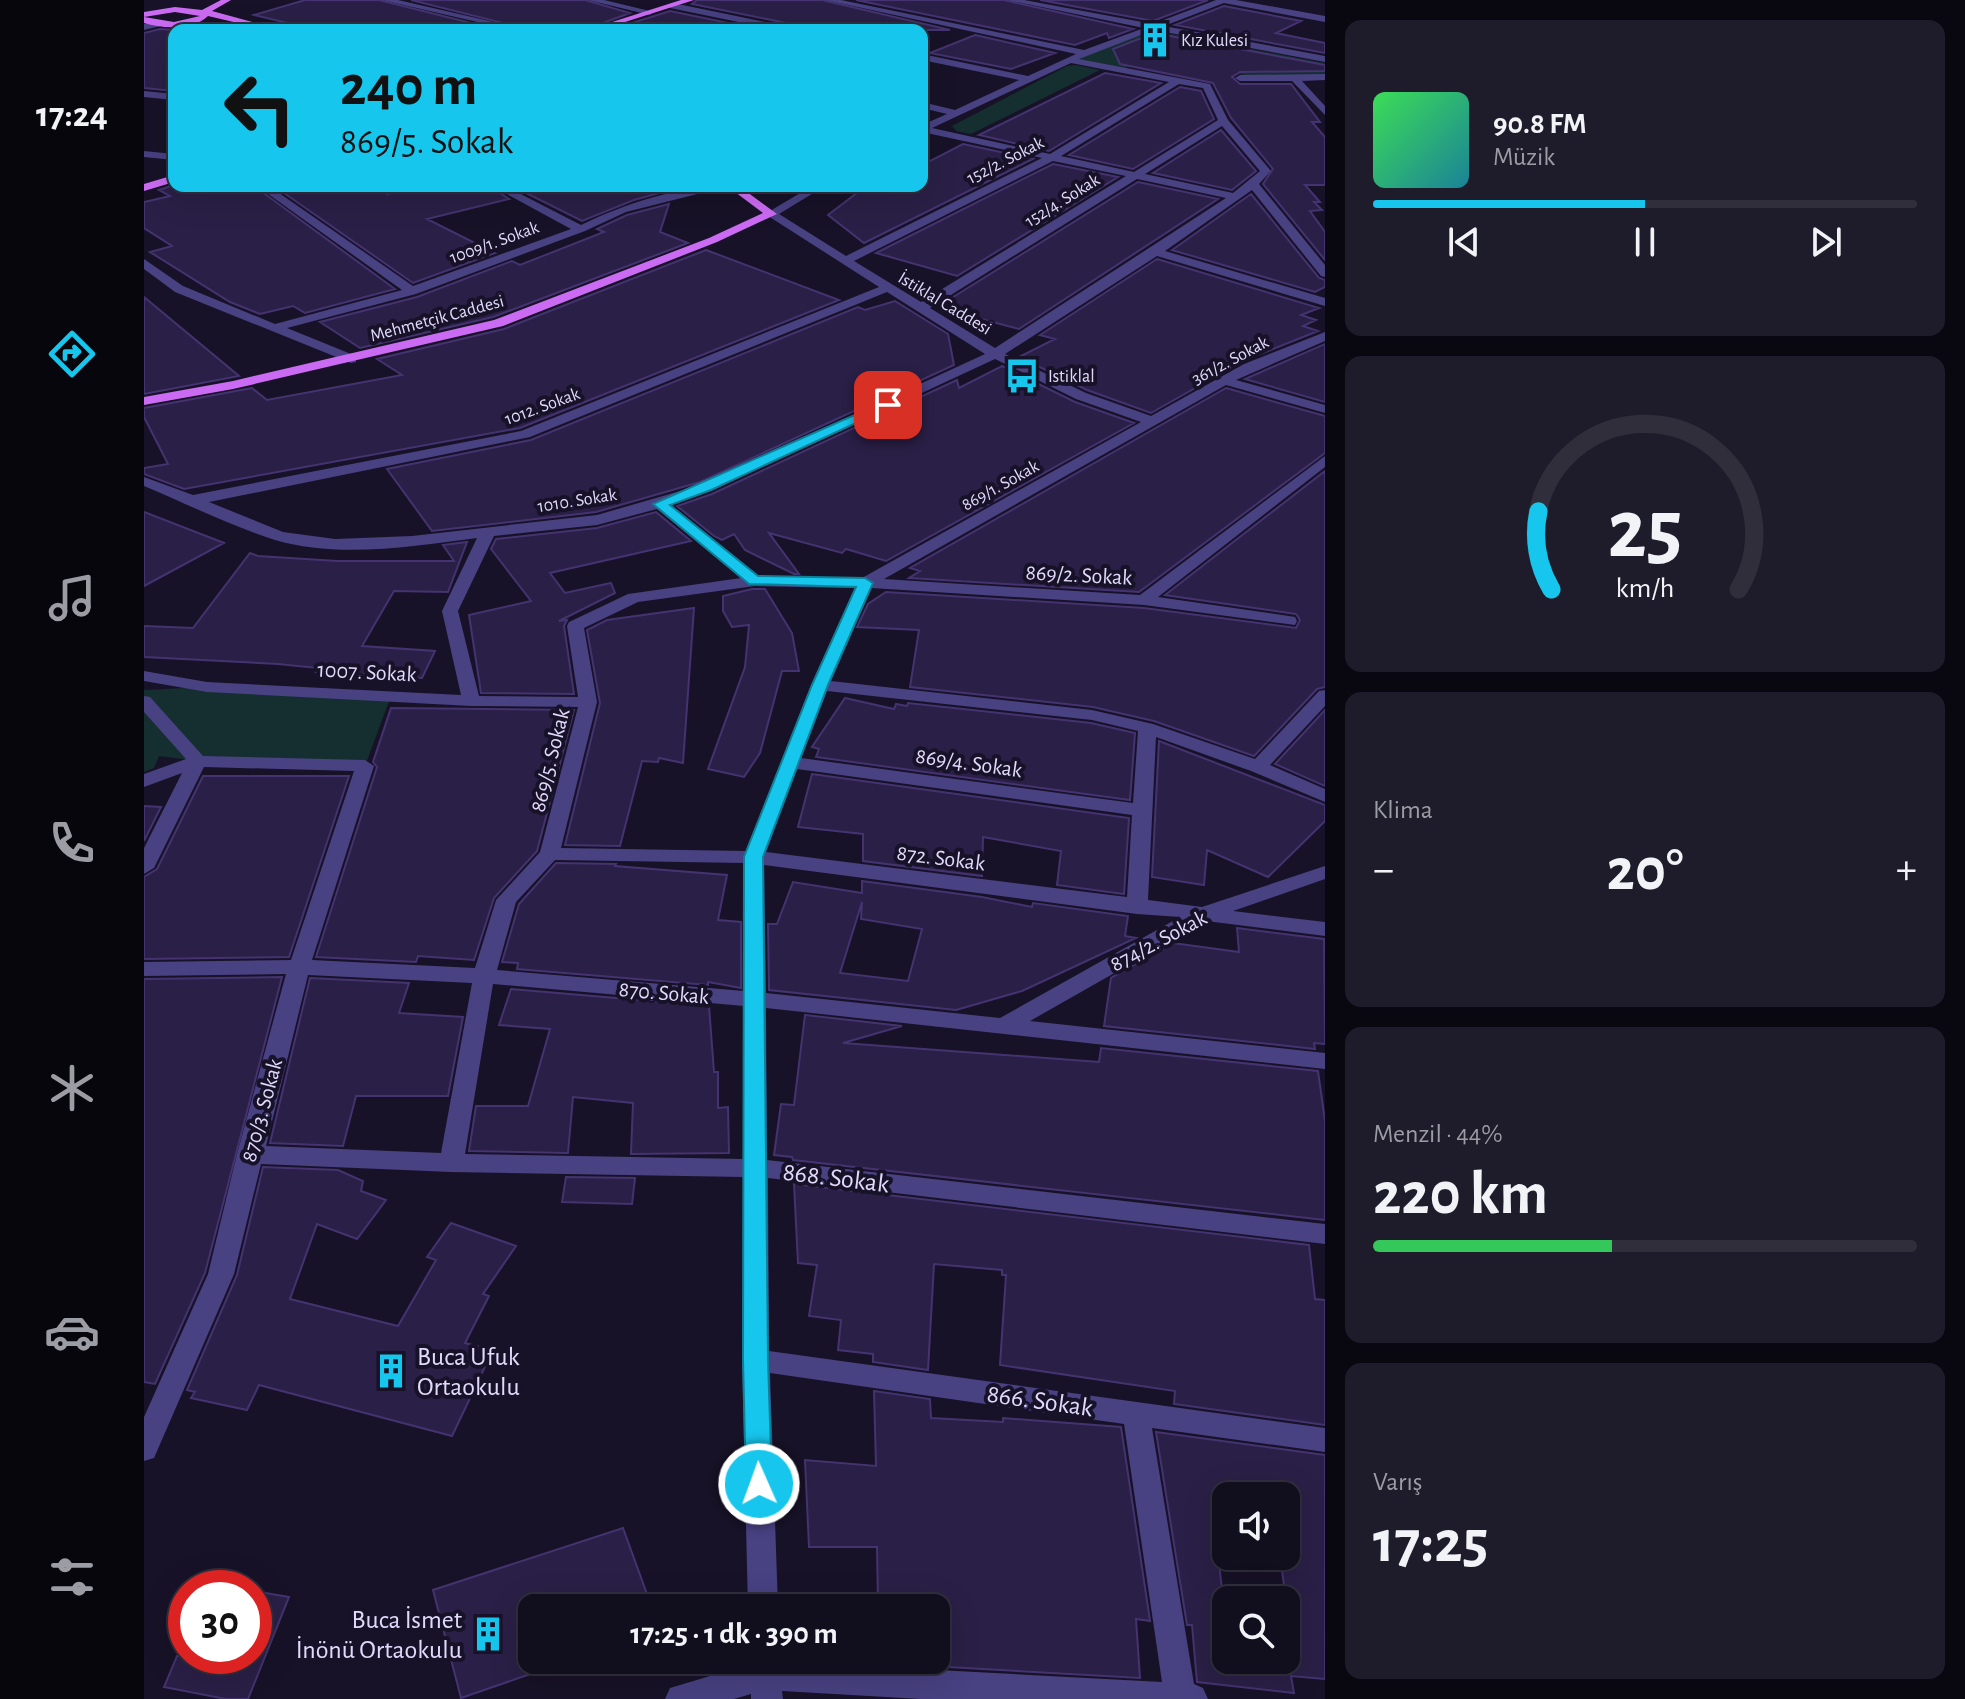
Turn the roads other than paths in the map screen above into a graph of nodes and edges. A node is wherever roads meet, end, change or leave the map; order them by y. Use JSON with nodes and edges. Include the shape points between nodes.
{"nodes":[{"id":1,"x":202,"y":0,"type":"edge"},
{"id":2,"x":227,"y":0,"type":"edge"},
{"id":3,"x":386,"y":0,"type":"edge"},
{"id":4,"x":592,"y":0,"type":"edge"},
{"id":5,"x":690,"y":0,"type":"edge"},
{"id":6,"x":829,"y":0,"type":"edge"},
{"id":7,"x":1011,"y":0,"type":"edge"},
{"id":8,"x":1223,"y":0,"type":"edge"},
{"id":9,"x":673,"y":6,"type":"junction"},
{"id":10,"x":155,"y":11,"type":"junction"},
{"id":11,"x":204,"y":12,"type":"junction"},
{"id":12,"x":650,"y":12,"type":"junction"},
{"id":13,"x":1325,"y":19,"type":"edge"},
{"id":14,"x":144,"y":20,"type":"edge"},
{"id":15,"x":158,"y":24,"type":"junction"},
{"id":16,"x":253,"y":24,"type":"edge"},
{"id":17,"x":496,"y":24,"type":"edge"},
{"id":18,"x":613,"y":24,"type":"edge"},
{"id":19,"x":761,"y":24,"type":"edge"},
{"id":20,"x":168,"y":25,"type":"edge"},
{"id":21,"x":1151,"y":26,"type":"junction"},
{"id":22,"x":1085,"y":53,"type":"junction"},
{"id":23,"x":928,"y":58,"type":"edge"},
{"id":24,"x":1325,"y":59,"type":"edge"},
{"id":25,"x":1068,"y":60,"type":"junction"},
{"id":26,"x":1325,"y":77,"type":"edge"},
{"id":27,"x":1240,"y":78,"type":"dead end"},
{"id":28,"x":1295,"y":78,"type":"junction"},
{"id":29,"x":1028,"y":79,"type":"junction"},
{"id":30,"x":1177,"y":81,"type":"junction"},
{"id":31,"x":144,"y":94,"type":"edge"},
{"id":32,"x":168,"y":96,"type":"edge"},
{"id":33,"x":928,"y":106,"type":"edge"},
{"id":34,"x":1325,"y":112,"type":"edge"},
{"id":35,"x":956,"y":113,"type":"junction"},
{"id":36,"x":1223,"y":121,"type":"junction"},
{"id":37,"x":928,"y":126,"type":"edge"},
{"id":38,"x":928,"y":130,"type":"edge"},
{"id":39,"x":144,"y":154,"type":"edge"},
{"id":40,"x":168,"y":156,"type":"edge"},
{"id":41,"x":1052,"y":157,"type":"junction"},
{"id":42,"x":1136,"y":176,"type":"junction"},
{"id":43,"x":168,"y":180,"type":"edge"},
{"id":44,"x":1253,"y":184,"type":"junction"},
{"id":45,"x":144,"y":188,"type":"edge"},
{"id":46,"x":271,"y":192,"type":"edge"},
{"id":47,"x":509,"y":192,"type":"edge"},
{"id":48,"x":697,"y":192,"type":"edge"},
{"id":49,"x":740,"y":192,"type":"edge"},
{"id":50,"x":810,"y":192,"type":"edge"},
{"id":51,"x":1236,"y":197,"type":"junction"},
{"id":52,"x":771,"y":214,"type":"junction"},
{"id":53,"x":581,"y":229,"type":"junction"},
{"id":54,"x":1158,"y":250,"type":"junction"},
{"id":55,"x":844,"y":261,"type":"junction"},
{"id":56,"x":144,"y":263,"type":"edge"},
{"id":57,"x":1325,"y":273,"type":"edge"},
{"id":58,"x":886,"y":288,"type":"junction"},
{"id":59,"x":412,"y":291,"type":"junction"},
{"id":60,"x":1325,"y":302,"type":"edge"},
{"id":61,"x":919,"y":309,"type":"junction"},
{"id":62,"x":273,"y":328,"type":"junction"},
{"id":63,"x":1325,"y":336,"type":"edge"},
{"id":64,"x":995,"y":354,"type":"junction"},
{"id":65,"x":351,"y":359,"type":"junction"},
{"id":66,"x":1226,"y":381,"type":"junction"},
{"id":67,"x":144,"y":401,"type":"edge"},
{"id":68,"x":1325,"y":409,"type":"edge"},
{"id":69,"x":1154,"y":422,"type":"junction"},
{"id":70,"x":1325,"y":460,"type":"edge"},
{"id":71,"x":144,"y":481,"type":"edge"},
{"id":72,"x":193,"y":500,"type":"junction"},
{"id":73,"x":660,"y":504,"type":"junction"},
{"id":74,"x":488,"y":532,"type":"junction"},
{"id":75,"x":755,"y":581,"type":"junction"},
{"id":76,"x":865,"y":583,"type":"junction"},
{"id":77,"x":1144,"y":600,"type":"junction"},
{"id":78,"x":1289,"y":621,"type":"dead end"},
{"id":79,"x":144,"y":676,"type":"edge"},
{"id":80,"x":820,"y":685,"type":"junction"},
{"id":81,"x":1325,"y":695,"type":"edge"},
{"id":82,"x":144,"y":701,"type":"edge"},
{"id":83,"x":471,"y":701,"type":"junction"},
{"id":84,"x":588,"y":702,"type":"junction"},
{"id":85,"x":1147,"y":728,"type":"junction"},
{"id":86,"x":198,"y":761,"type":"junction"},
{"id":87,"x":790,"y":762,"type":"junction"},
{"id":88,"x":1258,"y":767,"type":"junction"},
{"id":89,"x":144,"y":781,"type":"edge"},
{"id":90,"x":1325,"y":796,"type":"edge"},
{"id":91,"x":1142,"y":810,"type":"junction"},
{"id":92,"x":550,"y":854,"type":"junction"},
{"id":93,"x":754,"y":857,"type":"junction"},
{"id":94,"x":144,"y":868,"type":"edge"},
{"id":95,"x":1325,"y":872,"type":"edge"},
{"id":96,"x":1137,"y":907,"type":"junction"},
{"id":97,"x":1202,"y":914,"type":"junction"},
{"id":98,"x":1325,"y":929,"type":"edge"},
{"id":99,"x":299,"y":967,"type":"junction"},
{"id":100,"x":144,"y":969,"type":"edge"},
{"id":101,"x":484,"y":976,"type":"junction"},
{"id":102,"x":753,"y":999,"type":"junction"},
{"id":103,"x":1000,"y":1028,"type":"junction"},
{"id":104,"x":1325,"y":1061,"type":"edge"},
{"id":105,"x":249,"y":1154,"type":"junction"},
{"id":106,"x":451,"y":1163,"type":"junction"},
{"id":107,"x":757,"y":1168,"type":"junction"},
{"id":108,"x":1325,"y":1234,"type":"edge"},
{"id":109,"x":756,"y":1360,"type":"junction"},
{"id":110,"x":1136,"y":1414,"type":"junction"},
{"id":111,"x":1325,"y":1440,"type":"edge"},
{"id":112,"x":144,"y":1449,"type":"edge"},
{"id":113,"x":763,"y":1594,"type":"edge"},
{"id":114,"x":766,"y":1678,"type":"edge"},
{"id":115,"x":1180,"y":1698,"type":"edge"},
{"id":116,"x":681,"y":1699,"type":"edge"},
{"id":117,"x":1192,"y":1699,"type":"edge"}],
"edges":[{"from":1,"to":10,"type":"main road"},
{"from":2,"to":11,"type":"main road"},
{"from":3,"to":17,"type":"street"},
{"from":4,"to":12,"type":"street"},
{"from":5,"to":9,"type":"main road"},
{"from":6,"to":22,"type":"street"},
{"from":7,"to":21,"type":"street"},
{"from":8,"to":13,"type":"street"},
{"from":8,"to":21,"type":"street"},
{"from":9,"to":12,"type":"main road"},
{"from":9,"to":19,"type":"street"},
{"from":10,"to":11,"type":"main road"},
{"from":10,"to":14,"type":"main road"},
{"from":11,"to":15,"type":"main road","via":[[204,17],[190,22]]},
{"from":11,"to":16,"type":"main road"},
{"from":12,"to":18,"type":"main road"},
{"from":14,"to":15,"type":"street"},
{"from":15,"to":20,"type":"main road"},
{"from":21,"to":22,"type":"street"},
{"from":21,"to":24,"type":"street"},
{"from":22,"to":25,"type":"street"},
{"from":23,"to":29,"type":"street"},
{"from":25,"to":29,"type":"street"},
{"from":25,"to":30,"type":"street"},
{"from":26,"to":28,"type":"street"},
{"from":27,"to":28,"type":"street"},
{"from":28,"to":34,"type":"street"},
{"from":29,"to":35,"type":"street"},
{"from":30,"to":36,"type":"street","via":[[1207,86]]},
{"from":30,"to":41,"type":"street","name":"152/2. Sokak"},
{"from":31,"to":32,"type":"street"},
{"from":33,"to":35,"type":"street"},
{"from":35,"to":37,"type":"street"},
{"from":36,"to":42,"type":"street","name":"152/4. Sokak"},
{"from":36,"to":44,"type":"street","via":[[1266,171]]},
{"from":38,"to":41,"type":"street"},
{"from":39,"to":40,"type":"street"},
{"from":41,"to":42,"type":"street"},
{"from":41,"to":55,"type":"street","name":"152/2. Sokak"},
{"from":42,"to":51,"type":"street"},
{"from":42,"to":61,"type":"street","name":"152/4. Sokak"},
{"from":43,"to":45,"type":"main road"},
{"from":44,"to":51,"type":"street","name":"1010. Sokak"},
{"from":44,"to":57,"type":"street"},
{"from":46,"to":59,"type":"street"},
{"from":47,"to":53,"type":"street"},
{"from":48,"to":53,"type":"street","name":"1009/1. Sokak","via":[[622,209]]},
{"from":49,"to":52,"type":"main road","name":"İstiklal Caddesi"},
{"from":50,"to":52,"type":"street"},
{"from":51,"to":54,"type":"street","name":"1010. Sokak"},
{"from":52,"to":55,"type":"street","name":"İstiklal Caddesi"},
{"from":52,"to":65,"type":"main road","name":"Mehmetçik Caddesi","via":[[498,323]]},
{"from":53,"to":59,"type":"street","name":"1009/1. Sokak"},
{"from":54,"to":60,"type":"street","via":[[1163,256]]},
{"from":54,"to":64,"type":"street","name":"1010. Sokak"},
{"from":55,"to":58,"type":"street","name":"İstiklal Caddesi"},
{"from":56,"to":62,"type":"street","via":[[179,289]]},
{"from":58,"to":61,"type":"street","name":"İstiklal Caddesi"},
{"from":58,"to":72,"type":"street","name":"1012. Sokak","via":[[525,434]]},
{"from":59,"to":62,"type":"street","name":"1009/1. Sokak"},
{"from":61,"to":64,"type":"street","name":"İstiklal Caddesi"},
{"from":62,"to":65,"type":"street"},
{"from":63,"to":66,"type":"street","name":"361/2. Sokak"},
{"from":64,"to":69,"type":"street","name":"İstiklal Caddesi","via":[[1081,396]]},
{"from":64,"to":73,"type":"street","name":"1010. Sokak","via":[[706,488]]},
{"from":65,"to":67,"type":"main road","name":"Mehmetçik Caddesi"},
{"from":66,"to":68,"type":"street"},
{"from":66,"to":69,"type":"street","name":"361/2. Sokak"},
{"from":69,"to":76,"type":"street","name":"869/1. Sokak"},
{"from":70,"to":77,"type":"street"},
{"from":71,"to":72,"type":"street","name":"1010. Sokak"},
{"from":72,"to":74,"type":"street","name":"1010. Sokak","via":[[280,536],[335,544]]},
{"from":73,"to":74,"type":"street","name":"1010. Sokak","via":[[597,520]]},
{"from":73,"to":75,"type":"street"},
{"from":74,"to":83,"type":"street","via":[[450,611]]},
{"from":75,"to":76,"type":"street","name":"869/5. Sokak"},
{"from":75,"to":84,"type":"street","name":"869/5. Sokak","via":[[634,598],[575,626]]},
{"from":76,"to":77,"type":"street","name":"869/2. Sokak"},
{"from":76,"to":80,"type":"street"},
{"from":77,"to":78,"type":"street","name":"869/2. Sokak"},
{"from":79,"to":83,"type":"street","name":"1007. Sokak","via":[[207,687]]},
{"from":80,"to":85,"type":"street","via":[[1092,715]]},
{"from":80,"to":87,"type":"street"},
{"from":81,"to":88,"type":"street"},
{"from":82,"to":86,"type":"street"},
{"from":83,"to":84,"type":"street","name":"1007. Sokak"},
{"from":84,"to":92,"type":"street","name":"869/5. Sokak"},
{"from":85,"to":88,"type":"street"},
{"from":85,"to":91,"type":"street"},
{"from":86,"to":89,"type":"street"},
{"from":86,"to":94,"type":"street"},
{"from":86,"to":99,"type":"street","name":"870/3. Sokak","via":[[365,766]]},
{"from":87,"to":91,"type":"street","name":"869/4. Sokak"},
{"from":87,"to":93,"type":"street"},
{"from":88,"to":90,"type":"street"},
{"from":91,"to":96,"type":"street"},
{"from":92,"to":93,"type":"street","name":"872. Sokak"},
{"from":92,"to":101,"type":"street","name":"869/5. Sokak","via":[[506,900]]},
{"from":93,"to":96,"type":"street","name":"872. Sokak"},
{"from":93,"to":102,"type":"street"},
{"from":95,"to":97,"type":"street","name":"874/2. Sokak"},
{"from":96,"to":97,"type":"street","name":"872. Sokak"},
{"from":97,"to":98,"type":"street","name":"872. Sokak"},
{"from":97,"to":103,"type":"street","name":"874/2. Sokak"},
{"from":99,"to":100,"type":"street","name":"870. Sokak"},
{"from":99,"to":101,"type":"street","name":"870. Sokak"},
{"from":99,"to":105,"type":"street","name":"870/3. Sokak"},
{"from":101,"to":102,"type":"street","name":"870. Sokak"},
{"from":101,"to":106,"type":"street","name":"869/5. Sokak"},
{"from":102,"to":103,"type":"street","name":"870. Sokak"},
{"from":102,"to":107,"type":"street"},
{"from":103,"to":104,"type":"street","name":"870. Sokak"},
{"from":105,"to":106,"type":"street","name":"868. Sokak"},
{"from":105,"to":112,"type":"street","name":"870/3. Sokak","via":[[221,1274]]},
{"from":106,"to":107,"type":"street","name":"868. Sokak"},
{"from":107,"to":108,"type":"street","name":"868. Sokak"},
{"from":107,"to":109,"type":"street"},
{"from":109,"to":110,"type":"street","name":"866. Sokak"},
{"from":109,"to":113,"type":"street"},
{"from":110,"to":111,"type":"street","name":"866. Sokak"},
{"from":110,"to":115,"type":"street"},
{"from":114,"to":115,"type":"street"},
{"from":114,"to":116,"type":"street"},
{"from":115,"to":117,"type":"street"}]}
